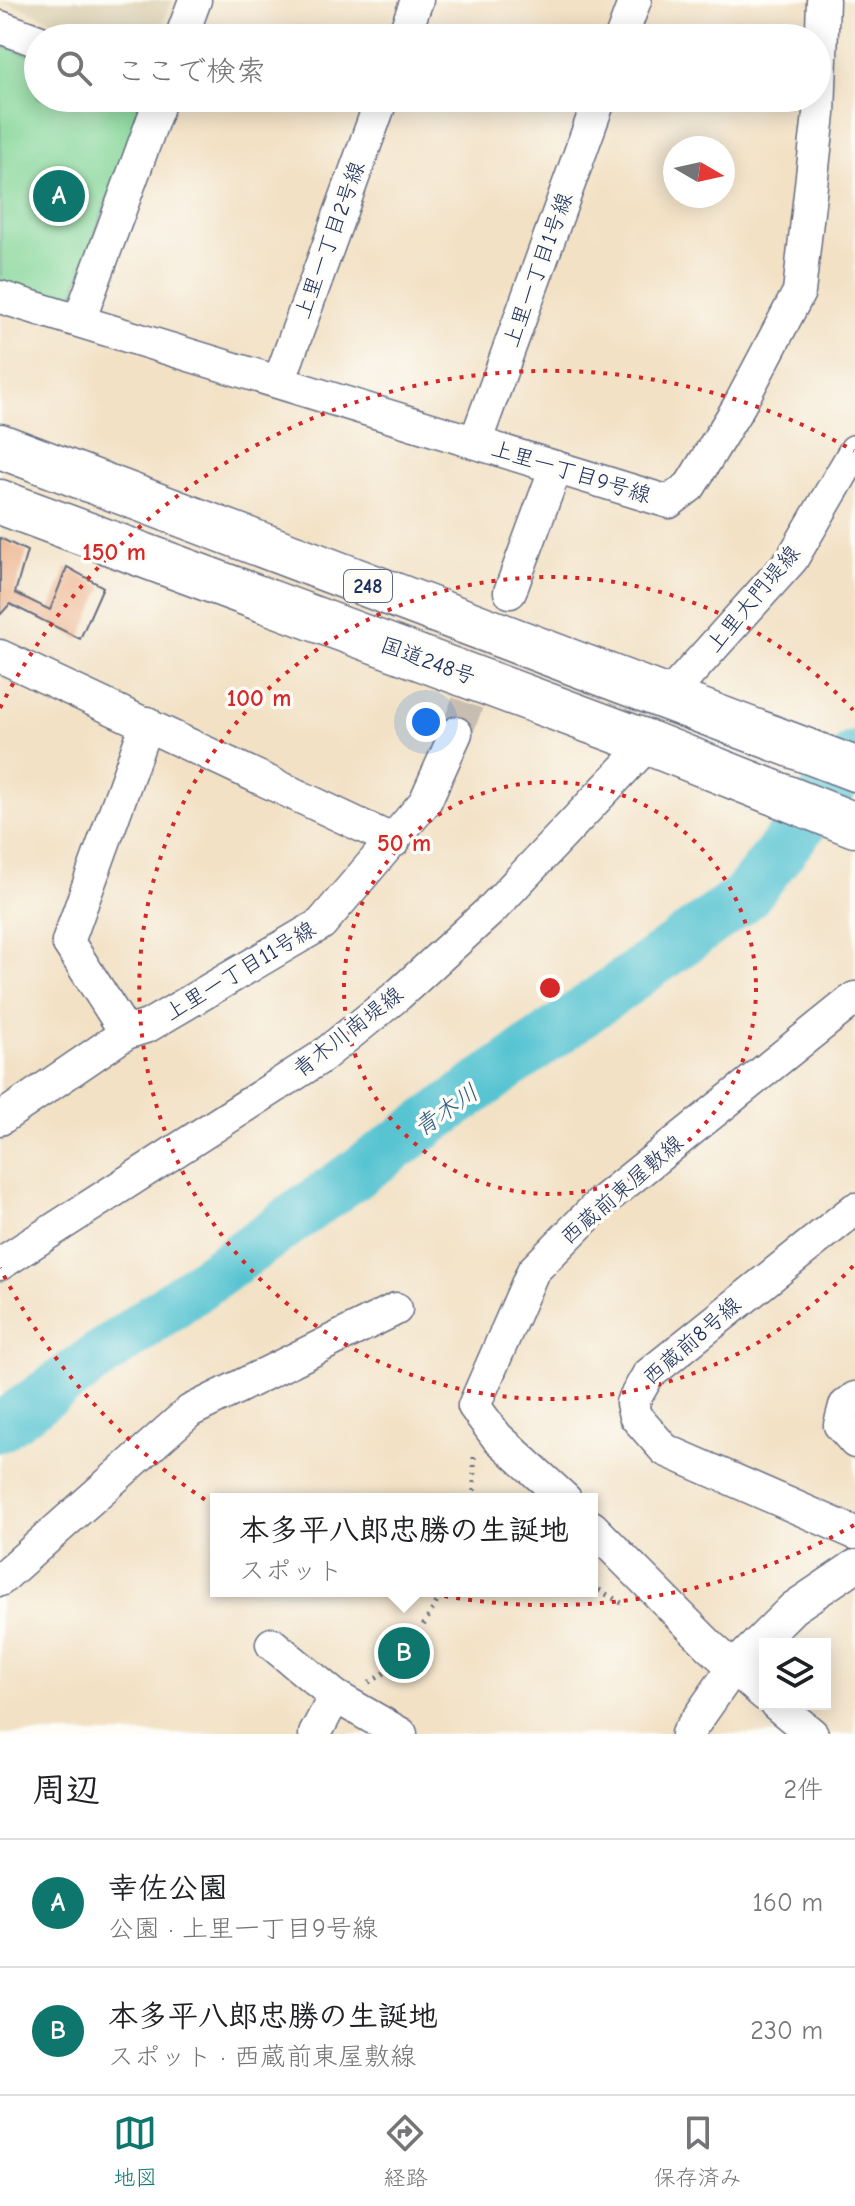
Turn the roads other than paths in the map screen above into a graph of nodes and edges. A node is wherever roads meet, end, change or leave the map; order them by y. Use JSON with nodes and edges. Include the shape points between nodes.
{"nodes":[{"id":1,"x":195,"y":0,"type":"edge"},
{"id":2,"x":417,"y":0,"type":"edge"},
{"id":3,"x":635,"y":0,"type":"edge"},
{"id":4,"x":823,"y":0,"type":"edge"},
{"id":5,"x":186,"y":24,"type":"edge"},
{"id":6,"x":408,"y":24,"type":"edge"},
{"id":7,"x":626,"y":24,"type":"edge"},
{"id":8,"x":822,"y":24,"type":"edge"},
{"id":9,"x":0,"y":27,"type":"edge"},
{"id":10,"x":24,"y":36,"type":"edge"},
{"id":11,"x":156,"y":112,"type":"edge"},
{"id":12,"x":377,"y":112,"type":"edge"},
{"id":13,"x":595,"y":112,"type":"edge"},
{"id":14,"x":819,"y":112,"type":"edge"},
{"id":15,"x":0,"y":297,"type":"edge"},
{"id":16,"x":79,"y":321,"type":"junction"},
{"id":17,"x":279,"y":382,"type":"junction"},
{"id":18,"x":475,"y":443,"type":"junction"},
{"id":19,"x":0,"y":446,"type":"edge"},
{"id":20,"x":855,"y":451,"type":"edge"},
{"id":21,"x":556,"y":467,"type":"junction"},
{"id":22,"x":0,"y":502,"type":"edge"},
{"id":23,"x":510,"y":592,"type":"tunnel mouth"},
{"id":24,"x":0,"y":656,"type":"edge"},
{"id":25,"x":666,"y":699,"type":"junction"},
{"id":26,"x":147,"y":723,"type":"junction"},
{"id":27,"x":456,"y":733,"type":"tunnel mouth"},
{"id":28,"x":649,"y":743,"type":"junction"},
{"id":29,"x":855,"y":769,"type":"edge"},
{"id":30,"x":855,"y":825,"type":"edge"},
{"id":31,"x":394,"y":841,"type":"junction"},
{"id":32,"x":855,"y":998,"type":"edge"},
{"id":33,"x":126,"y":1033,"type":"junction"},
{"id":34,"x":0,"y":1119,"type":"edge"},
{"id":35,"x":855,"y":1209,"type":"edge"},
{"id":36,"x":0,"y":1264,"type":"edge"},
{"id":37,"x":396,"y":1309,"type":"dead end"},
{"id":38,"x":855,"y":1398,"type":"edge"},
{"id":39,"x":855,"y":1442,"type":"edge"},
{"id":40,"x":558,"y":1493,"type":"edge"},
{"id":41,"x":598,"y":1533,"type":"edge"},
{"id":42,"x":855,"y":1533,"type":"edge"},
{"id":43,"x":855,"y":1566,"type":"edge"},
{"id":44,"x":0,"y":1580,"type":"edge"},
{"id":45,"x":272,"y":1644,"type":"dead end"},
{"id":46,"x":733,"y":1668,"type":"junction"},
{"id":47,"x":759,"y":1690,"type":"edge"},
{"id":48,"x":335,"y":1696,"type":"junction"},
{"id":49,"x":783,"y":1710,"type":"edge"},
{"id":50,"x":315,"y":1734,"type":"edge"},
{"id":51,"x":401,"y":1734,"type":"edge"},
{"id":52,"x":687,"y":1734,"type":"edge"},
{"id":53,"x":812,"y":1734,"type":"edge"}],
"edges":[{"from":1,"to":5,"type":"street"},
{"from":2,"to":6,"type":"street"},
{"from":3,"to":7,"type":"street"},
{"from":4,"to":8,"type":"street","name":"上里一丁目9号線"},
{"from":9,"to":10,"type":"street"},
{"from":11,"to":16,"type":"street"},
{"from":12,"to":17,"type":"street","name":"上里一丁目2号線"},
{"from":13,"to":18,"type":"street","name":"上里一丁目1号線"},
{"from":14,"to":21,"type":"street","name":"上里一丁目9号線","via":[[799,292],[690,486],[669,502]]},
{"from":15,"to":16,"type":"street","name":"上里一丁目9号線"},
{"from":16,"to":17,"type":"street","name":"上里一丁目9号線"},
{"from":17,"to":18,"type":"street","name":"上里一丁目9号線"},
{"from":18,"to":21,"type":"street","name":"上里一丁目9号線"},
{"from":19,"to":25,"type":"highway","number":"248"},
{"from":20,"to":25,"type":"street","name":"上里大門堤線","via":[[792,559]]},
{"from":21,"to":23,"type":"street"},
{"from":22,"to":28,"type":"highway","name":"国道248号","number":"248"},
{"from":24,"to":26,"type":"street"},
{"from":25,"to":29,"type":"highway","number":"248"},
{"from":26,"to":31,"type":"street"},
{"from":26,"to":33,"type":"street","via":[[68,942]]},
{"from":27,"to":31,"type":"street","name":"上里一丁目11号線","via":[[425,802]]},
{"from":28,"to":30,"type":"highway","name":"国道248号","number":"248"},
{"from":28,"to":36,"type":"street","name":"青木川南堤線","via":[[492,909],[320,1058]]},
{"from":31,"to":33,"type":"street","name":"上里一丁目11号線","via":[[321,924],[148,1026]]},
{"from":32,"to":40,"type":"street","name":"西蔵前東屋敷線","via":[[599,1204],[533,1271],[474,1406],[497,1437]]},
{"from":33,"to":34,"type":"street","name":"上里一丁目11号線"},
{"from":35,"to":42,"type":"street","name":"西蔵前8号線","via":[[648,1375],[632,1403],[635,1416],[665,1450]]},
{"from":37,"to":44,"type":"street","via":[[190,1411]]},
{"from":38,"to":39,"type":"street","via":[[845,1406],[840,1425]]},
{"from":41,"to":46,"type":"street"},
{"from":43,"to":46,"type":"street","via":[[793,1608]]},
{"from":45,"to":48,"type":"street"},
{"from":46,"to":47,"type":"street"},
{"from":46,"to":52,"type":"street"},
{"from":48,"to":50,"type":"street"},
{"from":48,"to":51,"type":"street"},
{"from":49,"to":53,"type":"street"}]}
